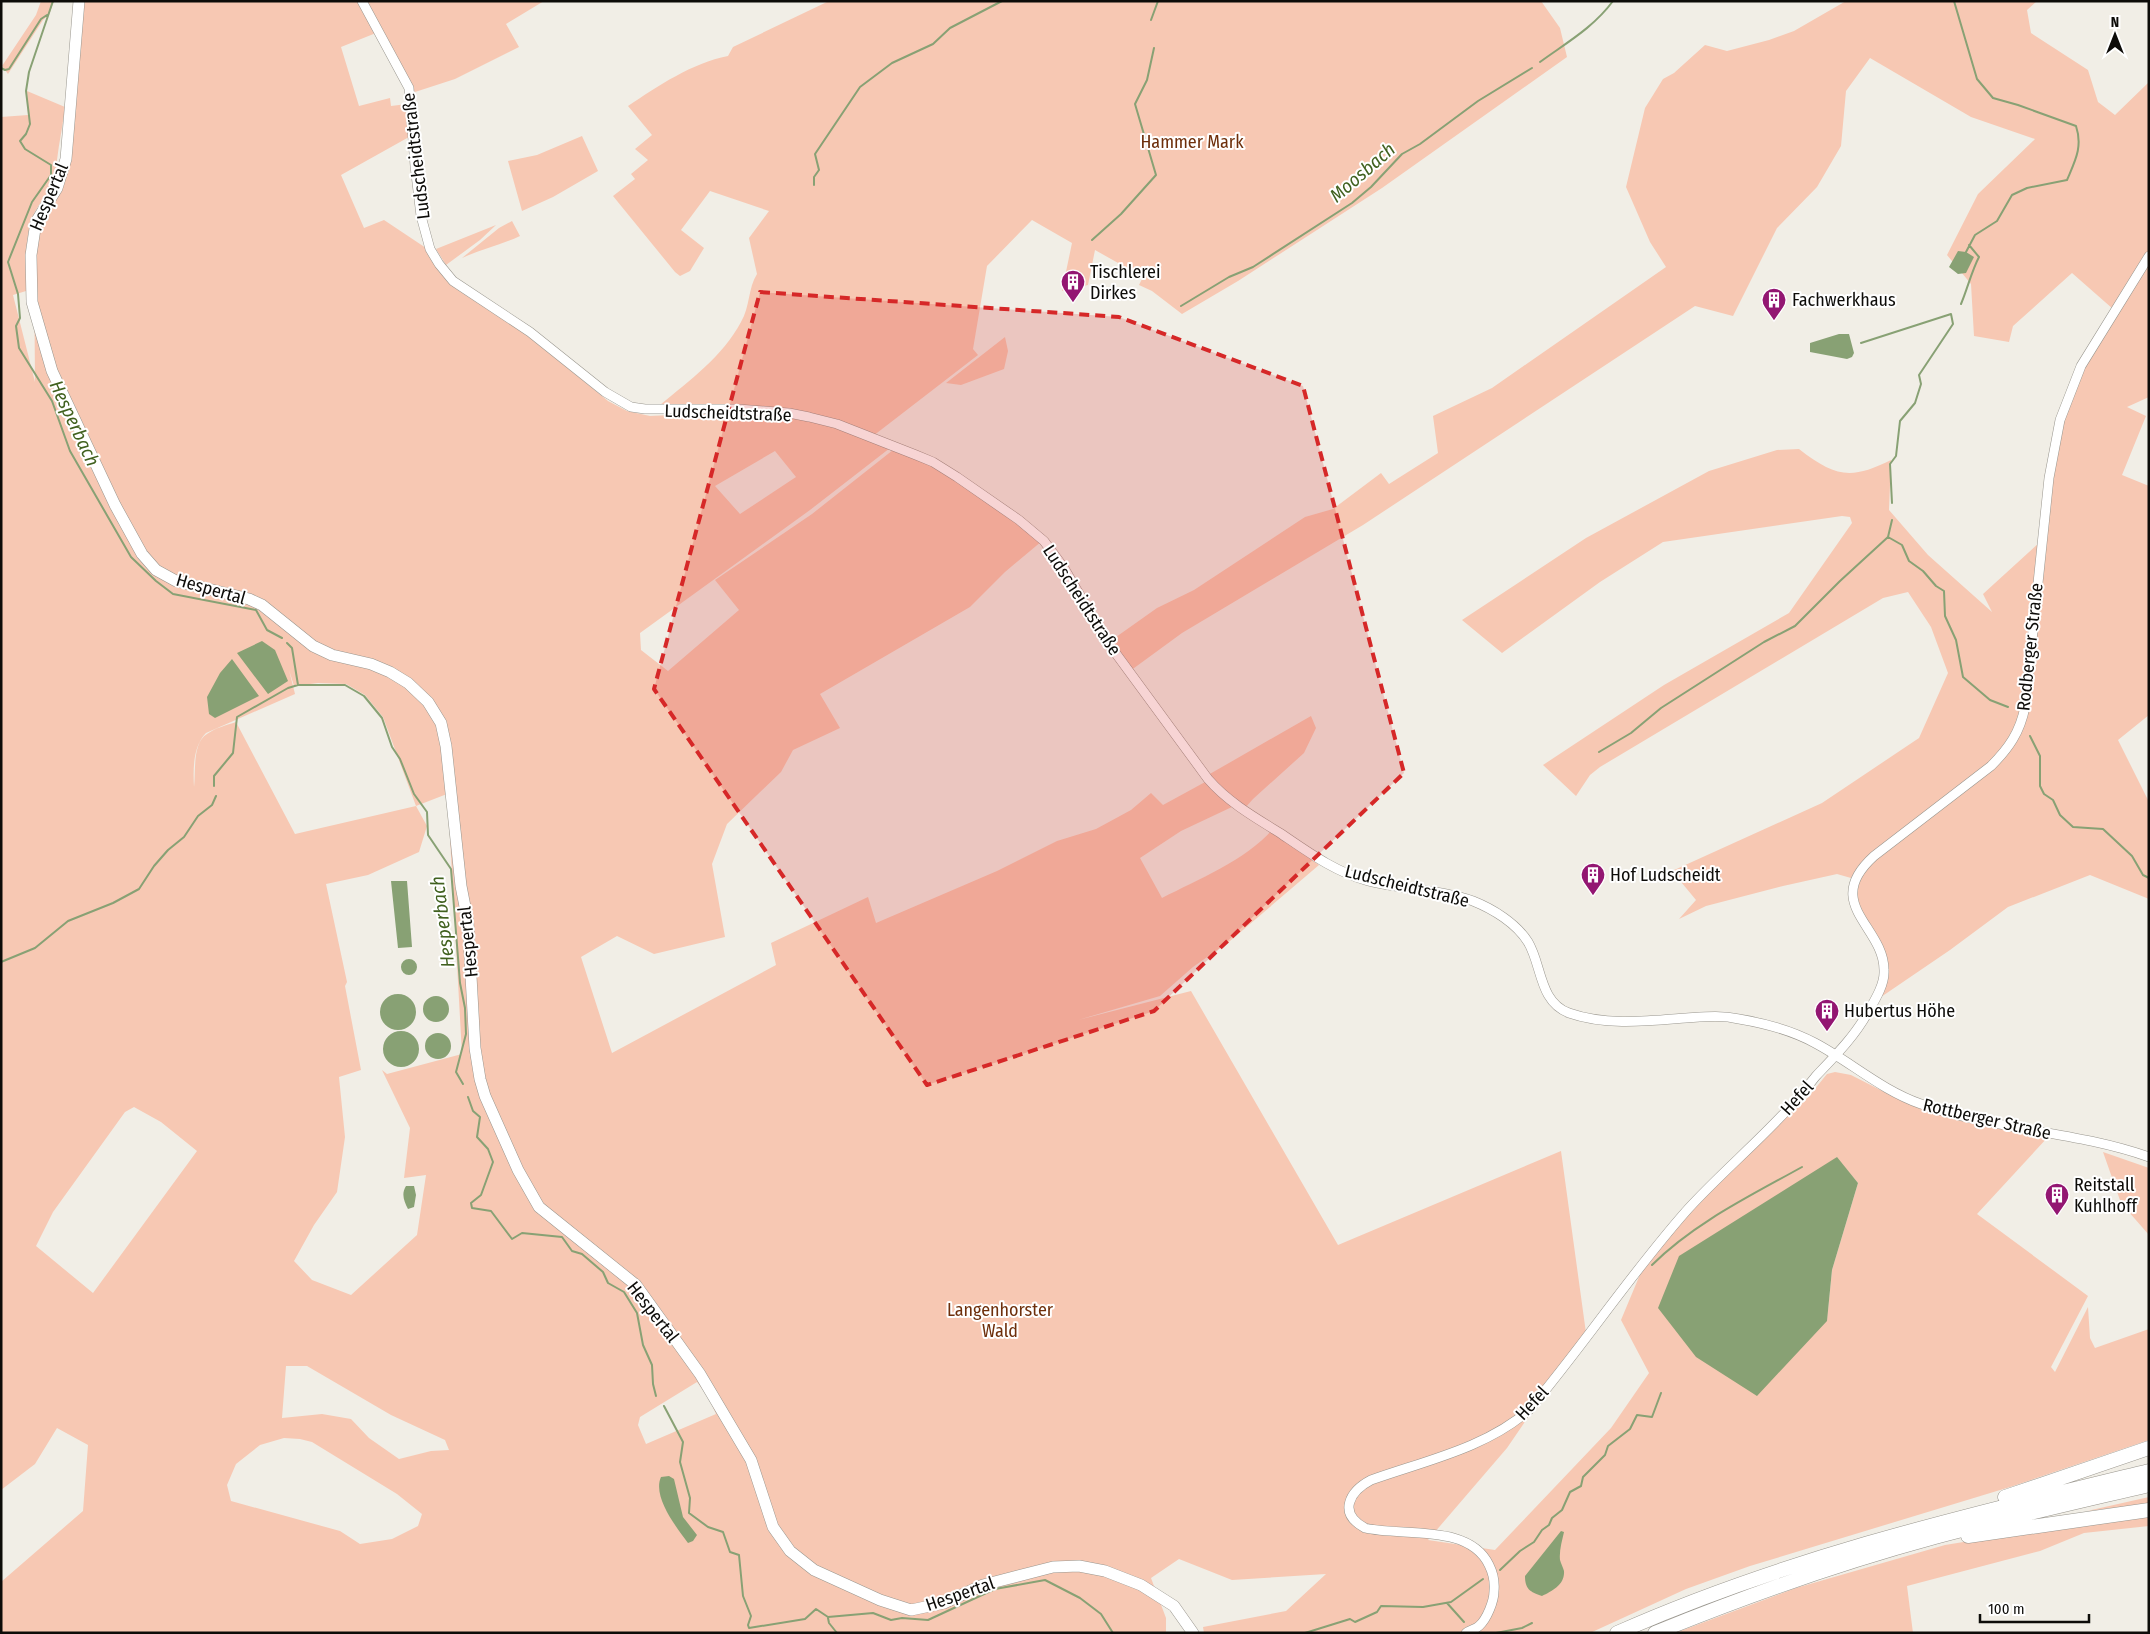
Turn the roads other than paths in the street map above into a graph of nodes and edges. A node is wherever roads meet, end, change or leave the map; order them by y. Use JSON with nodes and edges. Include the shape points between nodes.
{"nodes":[{"id":1,"x":78,"y":1,"type":"edge"},
{"id":2,"x":362,"y":1,"type":"edge"},
{"id":3,"x":2149,"y":256,"type":"edge"},
{"id":4,"x":1836,"y":1055,"type":"junction"},
{"id":5,"x":2149,"y":1158,"type":"edge"},
{"id":6,"x":2149,"y":1448,"type":"edge"},
{"id":7,"x":2149,"y":1471,"type":"edge"},
{"id":8,"x":2149,"y":1485,"type":"edge"},
{"id":9,"x":2149,"y":1510,"type":"edge"},
{"id":10,"x":1932,"y":1531,"type":"junction"},
{"id":11,"x":1193,"y":1633,"type":"edge"},
{"id":12,"x":1466,"y":1633,"type":"edge"},
{"id":13,"x":1617,"y":1633,"type":"edge"},
{"id":14,"x":1655,"y":1633,"type":"edge"}],
"edges":[{"from":1,"to":11,"type":"main road","name":"Hespertal","via":[[66,159],[57,188],[36,222],[31,255],[32,302],[52,371],[115,505],[142,554],[156,570],[176,581],[249,599],[262,605],[313,646],[390,672],[408,683],[428,702],[441,722],[468,922],[475,1048],[480,1079],[518,1170],[539,1206],[636,1285],[700,1374],[751,1460],[774,1527],[790,1551],[814,1570],[880,1600],[911,1610],[944,1603],[983,1585],[1052,1566],[1079,1566],[1105,1571],[1141,1585],[1174,1606]]},
{"from":2,"to":4,"type":"street","name":"Ludscheidtstraße","via":[[409,88],[420,208],[426,236],[439,264],[453,280],[530,332],[605,392],[624,404],[645,410],[738,410],[809,417],[933,462],[988,498],[1044,541],[1064,568],[1106,640],[1208,779],[1245,811],[1347,874],[1388,885],[1461,897],[1502,916],[1527,940],[1549,998],[1570,1013],[1619,1021],[1738,1018],[1808,1040]]},
{"from":3,"to":4,"type":"street","name":"Rodberger Straße","via":[[2081,366],[2060,420],[2049,478],[2025,707],[2020,726],[2007,750],[1991,766],[1874,856],[1860,873],[1854,888],[1855,904],[1881,953],[1884,975],[1868,1013]]},
{"from":4,"to":5,"type":"street","name":"Rottberger Straße","via":[[1890,1091],[1930,1108],[2094,1142]]},
{"from":4,"to":12,"type":"street","name":"Hefel","via":[[1673,1227],[1517,1421],[1492,1437],[1371,1480],[1353,1494],[1350,1513],[1365,1528],[1444,1535],[1458,1539],[1483,1555],[1493,1573],[1494,1597],[1483,1622]]},
{"from":6,"to":10,"type":"highway","via":[[1965,1508]]},
{"from":7,"to":10,"type":"highway"},
{"from":8,"to":10,"type":"highway"},
{"from":9,"to":10,"type":"highway","via":[[1976,1535]]},
{"from":10,"to":13,"type":"highway","via":[[1777,1570]]},
{"from":10,"to":14,"type":"highway"}]}
